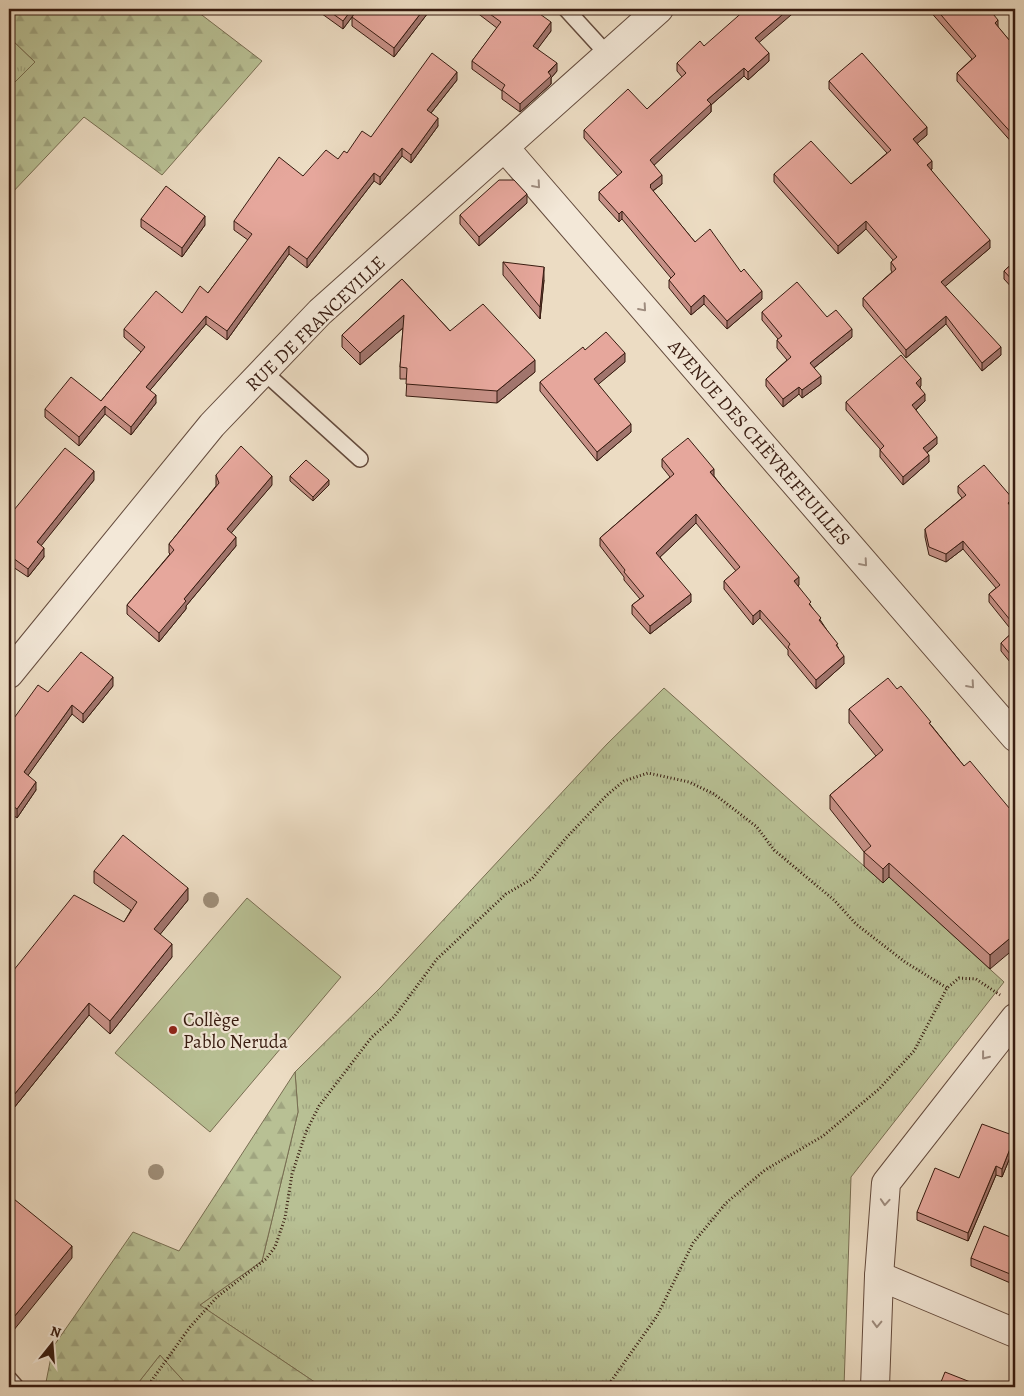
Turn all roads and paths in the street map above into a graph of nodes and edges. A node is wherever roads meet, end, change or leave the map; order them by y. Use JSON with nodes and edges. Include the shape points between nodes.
{"nodes":[{"id":1,"x":566,"y":9,"type":"edge"},
{"id":2,"x":659,"y":9,"type":"edge"},
{"id":3,"x":608,"y":55,"type":"junction"},
{"id":4,"x":505,"y":148,"type":"junction"},
{"id":5,"x":263,"y":371,"type":"junction"},
{"id":6,"x":360,"y":459,"type":"dead end"},
{"id":7,"x":9,"y":674,"type":"edge"},
{"id":8,"x":1015,"y":737,"type":"edge"},
{"id":9,"x":947,"y":988,"type":"junction"},
{"id":10,"x":1012,"y":1009,"type":"edge"},
{"id":11,"x":879,"y":1276,"type":"junction"},
{"id":12,"x":1015,"y":1334,"type":"edge"},
{"id":13,"x":9,"y":1379,"type":"edge"},
{"id":14,"x":16,"y":1387,"type":"edge"},
{"id":15,"x":146,"y":1387,"type":"edge"},
{"id":16,"x":607,"y":1387,"type":"edge"},
{"id":17,"x":875,"y":1387,"type":"edge"}],
"edges":[{"from":1,"to":3,"type":"lane"},
{"from":2,"to":3,"type":"street","name":"RUE DE FRANCEVILLE"},
{"from":3,"to":4,"type":"street","name":"RUE DE FRANCEVILLE"},
{"from":4,"to":5,"type":"street","name":"RUE DE FRANCEVILLE","via":[[320,312]]},
{"from":4,"to":8,"type":"street","name":"AVENUE DES CHÈVREFEUILLES","one_way":true},
{"from":5,"to":6,"type":"lane"},
{"from":5,"to":7,"type":"street","name":"RUE DE FRANCEVILLE","via":[[212,425]]},
{"from":9,"to":10,"type":"path","via":[[959,978],[976,979]]},
{"from":9,"to":15,"type":"path","via":[[905,962],[856,924],[834,900],[774,850],[757,827],[714,794],[689,782],[648,773],[624,781],[566,838],[532,880],[506,894],[437,959],[394,1017],[371,1038],[319,1106],[306,1132],[292,1174],[285,1218],[275,1247],[217,1297],[190,1327]]},
{"from":9,"to":16,"type":"path","via":[[914,1051],[879,1089],[824,1136],[765,1170],[726,1203],[693,1243],[656,1316]]},
{"from":10,"to":11,"type":"street","one_way":true,"via":[[886,1183]]},
{"from":11,"to":12,"type":"street"},
{"from":11,"to":17,"type":"street","one_way":true},
{"from":13,"to":14,"type":"lane"}]}
